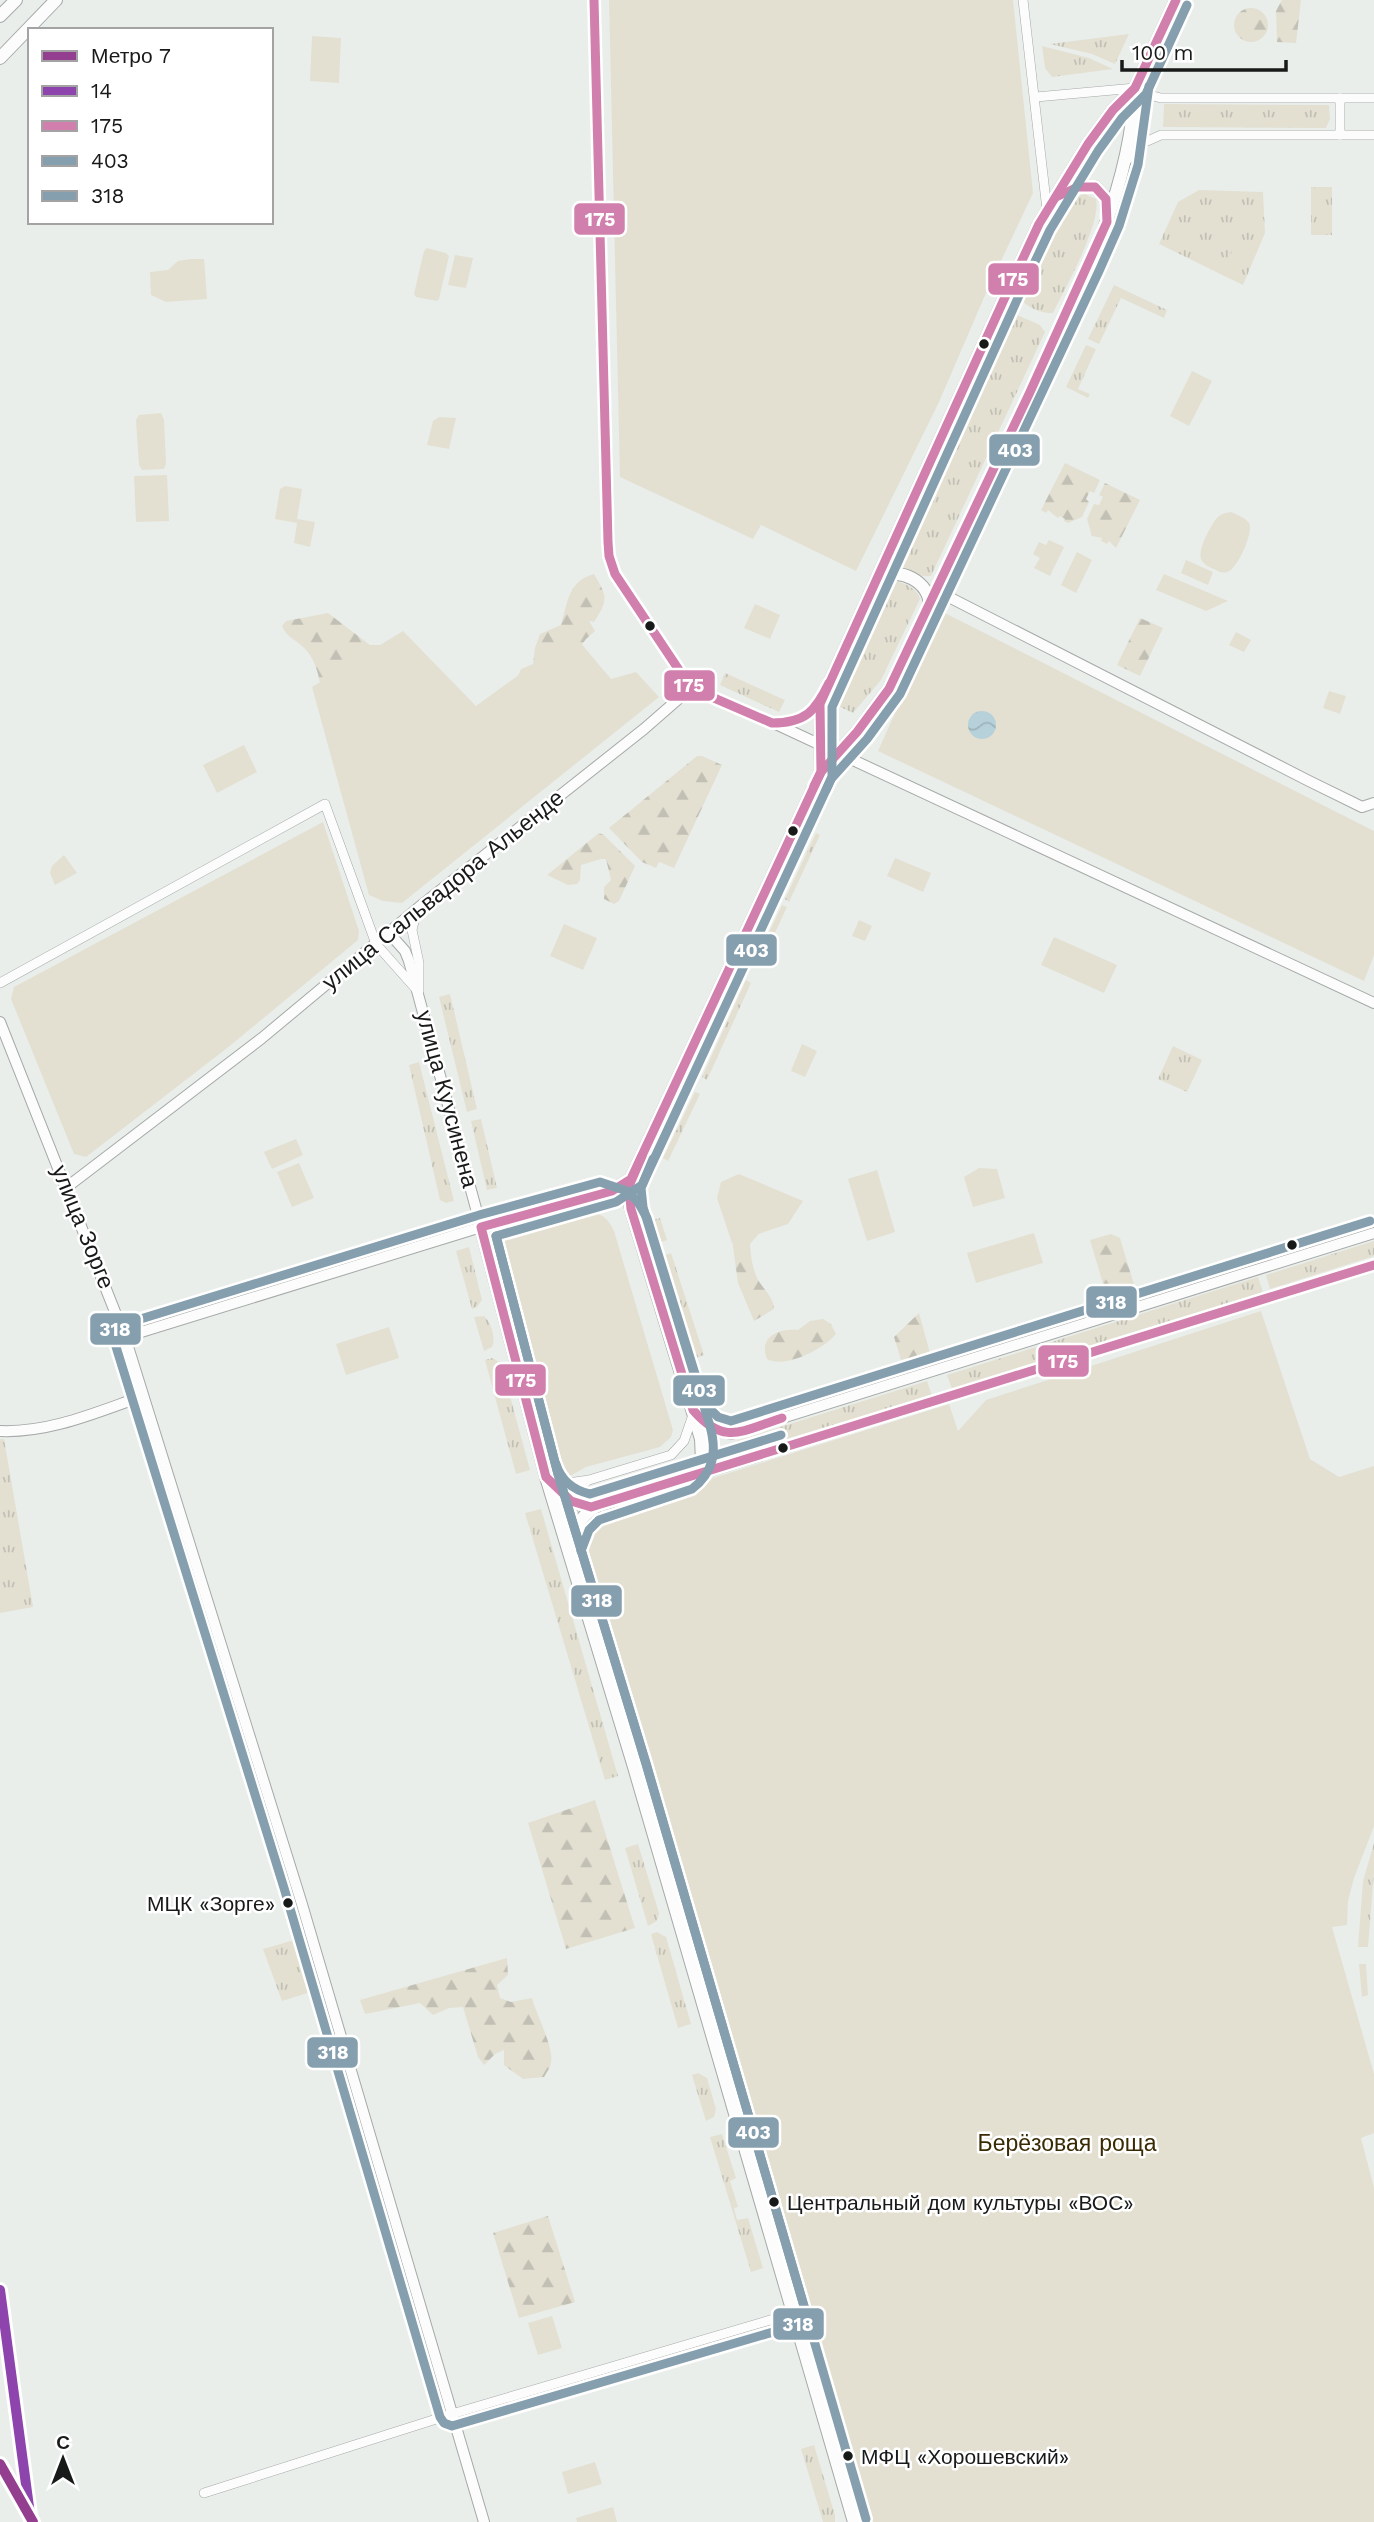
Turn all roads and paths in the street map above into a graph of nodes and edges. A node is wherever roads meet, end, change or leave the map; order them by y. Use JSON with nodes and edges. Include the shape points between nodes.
{"nodes":[{"id":1,"x":14,"y":0,"type":"edge"},
{"id":2,"x":56,"y":0,"type":"edge"},
{"id":3,"x":594,"y":0,"type":"edge"},
{"id":4,"x":1023,"y":0,"type":"edge"},
{"id":5,"x":1176,"y":0,"type":"edge"},
{"id":6,"x":2,"y":14,"type":"edge"},
{"id":7,"x":29,"y":28,"type":"edge"},
{"id":8,"x":28,"y":29,"type":"edge"},
{"id":9,"x":0,"y":58,"type":"edge"},
{"id":10,"x":1135,"y":88,"type":"junction"},
{"id":11,"x":1036,"y":97,"type":"junction"},
{"id":12,"x":1340,"y":98,"type":"junction"},
{"id":13,"x":1374,"y":98,"type":"edge"},
{"id":14,"x":1340,"y":135,"type":"junction"},
{"id":15,"x":1374,"y":135,"type":"edge"},
{"id":16,"x":1126,"y":160,"type":"junction"},
{"id":17,"x":1056,"y":197,"type":"junction"},
{"id":18,"x":1047,"y":210,"type":"junction"},
{"id":19,"x":1107,"y":222,"type":"junction"},
{"id":20,"x":878,"y":577,"type":"junction"},
{"id":21,"x":937,"y":591,"type":"junction"},
{"id":22,"x":930,"y":607,"type":"junction"},
{"id":23,"x":691,"y":688,"type":"junction"},
{"id":24,"x":820,"y":704,"type":"junction"},
{"id":25,"x":772,"y":723,"type":"junction"},
{"id":26,"x":821,"y":746,"type":"junction"},
{"id":27,"x":837,"y":753,"type":"junction"},
{"id":28,"x":821,"y":772,"type":"junction"},
{"id":29,"x":1374,"y":803,"type":"edge"},
{"id":30,"x":1362,"y":807,"type":"junction"},
{"id":31,"x":1374,"y":812,"type":"edge"},
{"id":32,"x":418,"y":908,"type":"junction"},
{"id":33,"x":389,"y":933,"type":"junction"},
{"id":34,"x":376,"y":944,"type":"junction"},
{"id":35,"x":0,"y":983,"type":"edge"},
{"id":36,"x":419,"y":993,"type":"junction"},
{"id":37,"x":1374,"y":1003,"type":"edge"},
{"id":38,"x":0,"y":1021,"type":"edge"},
{"id":39,"x":631,"y":1179,"type":"junction"},
{"id":40,"x":67,"y":1187,"type":"junction"},
{"id":41,"x":600,"y":1194,"type":"junction"},
{"id":42,"x":636,"y":1223,"type":"junction"},
{"id":43,"x":481,"y":1227,"type":"junction"},
{"id":44,"x":1374,"y":1233,"type":"edge"},
{"id":45,"x":1374,"y":1265,"type":"edge"},
{"id":46,"x":125,"y":1337,"type":"junction"},
{"id":47,"x":144,"y":1396,"type":"junction"},
{"id":48,"x":694,"y":1410,"type":"junction"},
{"id":49,"x":0,"y":1431,"type":"edge"},
{"id":50,"x":547,"y":1477,"type":"junction"},
{"id":51,"x":685,"y":1479,"type":"junction"},
{"id":52,"x":589,"y":1480,"type":"junction"},
{"id":53,"x":572,"y":1502,"type":"junction"},
{"id":54,"x":597,"y":1506,"type":"junction"},
{"id":55,"x":569,"y":1547,"type":"junction"},
{"id":56,"x":794,"y":2313,"type":"junction"},
{"id":57,"x":453,"y":2414,"type":"junction"},
{"id":58,"x":204,"y":2493,"type":"dead end"},
{"id":59,"x":484,"y":2522,"type":"edge"},
{"id":60,"x":854,"y":2522,"type":"edge"}],
"edges":[{"from":1,"to":6,"type":"main road"},
{"from":2,"to":7,"type":"main road"},
{"from":3,"to":23,"type":"street","via":[[609,556],[615,574]]},
{"from":4,"to":11,"type":"street"},
{"from":5,"to":10,"type":"main road"},
{"from":8,"to":9,"type":"main road"},
{"from":10,"to":11,"type":"street"},
{"from":10,"to":12,"type":"street","via":[[1161,98]]},
{"from":10,"to":16,"type":"main road"},
{"from":10,"to":17,"type":"main road","via":[[1088,144]]},
{"from":11,"to":18,"type":"street"},
{"from":12,"to":13,"type":"street"},
{"from":12,"to":14,"type":"street"},
{"from":14,"to":15,"type":"street"},
{"from":14,"to":16,"type":"street","via":[[1161,135],[1143,143]]},
{"from":16,"to":19,"type":"main road"},
{"from":17,"to":18,"type":"main road"},
{"from":17,"to":19,"type":"main road","via":[[1078,187],[1095,187],[1106,199]]},
{"from":18,"to":20,"type":"main road"},
{"from":19,"to":21,"type":"main road"},
{"from":20,"to":22,"type":"main road","via":[[895,572],[911,578],[926,587]]},
{"from":20,"to":24,"type":"main road"},
{"from":21,"to":22,"type":"main road"},
{"from":21,"to":30,"type":"street"},
{"from":22,"to":27,"type":"main road","via":[[889,689]]},
{"from":23,"to":25,"type":"street"},
{"from":23,"to":32,"type":"street","name":"улица Сальвадора Альенде"},
{"from":24,"to":25,"type":"street","via":[[794,722]]},
{"from":24,"to":26,"type":"main road"},
{"from":25,"to":26,"type":"street"},
{"from":26,"to":27,"type":"street"},
{"from":26,"to":28,"type":"main road"},
{"from":27,"to":28,"type":"main road"},
{"from":27,"to":37,"type":"street"},
{"from":28,"to":39,"type":"main road"},
{"from":29,"to":30,"type":"street"},
{"from":30,"to":31,"type":"street"},
{"from":32,"to":33,"type":"street","name":"улица Сальвадора Альенде"},
{"from":32,"to":36,"type":"street","via":[[412,930]]},
{"from":33,"to":34,"type":"street","name":"улица Сальвадора Альенде"},
{"from":33,"to":36,"type":"street","name":"улица Куусинена","via":[[404,951]]},
{"from":34,"to":35,"type":"street","via":[[325,804]]},
{"from":34,"to":36,"type":"street"},
{"from":34,"to":40,"type":"street","name":"улица Сальвадора Альенде"},
{"from":36,"to":43,"type":"street","name":"улица Куусинена"},
{"from":38,"to":40,"type":"street","name":"улица Зорге"},
{"from":39,"to":41,"type":"main road"},
{"from":39,"to":42,"type":"main road","via":[[629,1198]]},
{"from":40,"to":46,"type":"street","name":"улица Зорге"},
{"from":41,"to":42,"type":"main road","via":[[619,1201]]},
{"from":41,"to":43,"type":"main road"},
{"from":42,"to":48,"type":"main road"},
{"from":43,"to":46,"type":"street"},
{"from":43,"to":50,"type":"main road","name":"улица Куусинена"},
{"from":44,"to":48,"type":"street","via":[[731,1434],[712,1429]]},
{"from":45,"to":51,"type":"street"},
{"from":46,"to":47,"type":"street","name":"улица Зорге"},
{"from":47,"to":49,"type":"street","via":[[62,1423]]},
{"from":47,"to":57,"type":"street","name":"улица Зорге","via":[[299,1893]]},
{"from":48,"to":51,"type":"main road","via":[[703,1453],[697,1469]]},
{"from":48,"to":52,"type":"street","via":[[684,1441],[671,1455]]},
{"from":50,"to":52,"type":"street","via":[[568,1483]]},
{"from":50,"to":53,"type":"main road"},
{"from":50,"to":55,"type":"main road","name":"улица Куусинена"},
{"from":51,"to":54,"type":"main road"},
{"from":52,"to":53,"type":"street"},
{"from":53,"to":54,"type":"main road"},
{"from":53,"to":55,"type":"street"},
{"from":54,"to":55,"type":"main road","via":[[578,1522]]},
{"from":55,"to":56,"type":"main road","name":"улица Куусинена"},
{"from":56,"to":57,"type":"street"},
{"from":56,"to":60,"type":"main road","name":"улица Куусинена"},
{"from":57,"to":58,"type":"street"},
{"from":57,"to":59,"type":"street","name":"улица Зорге"}]}
